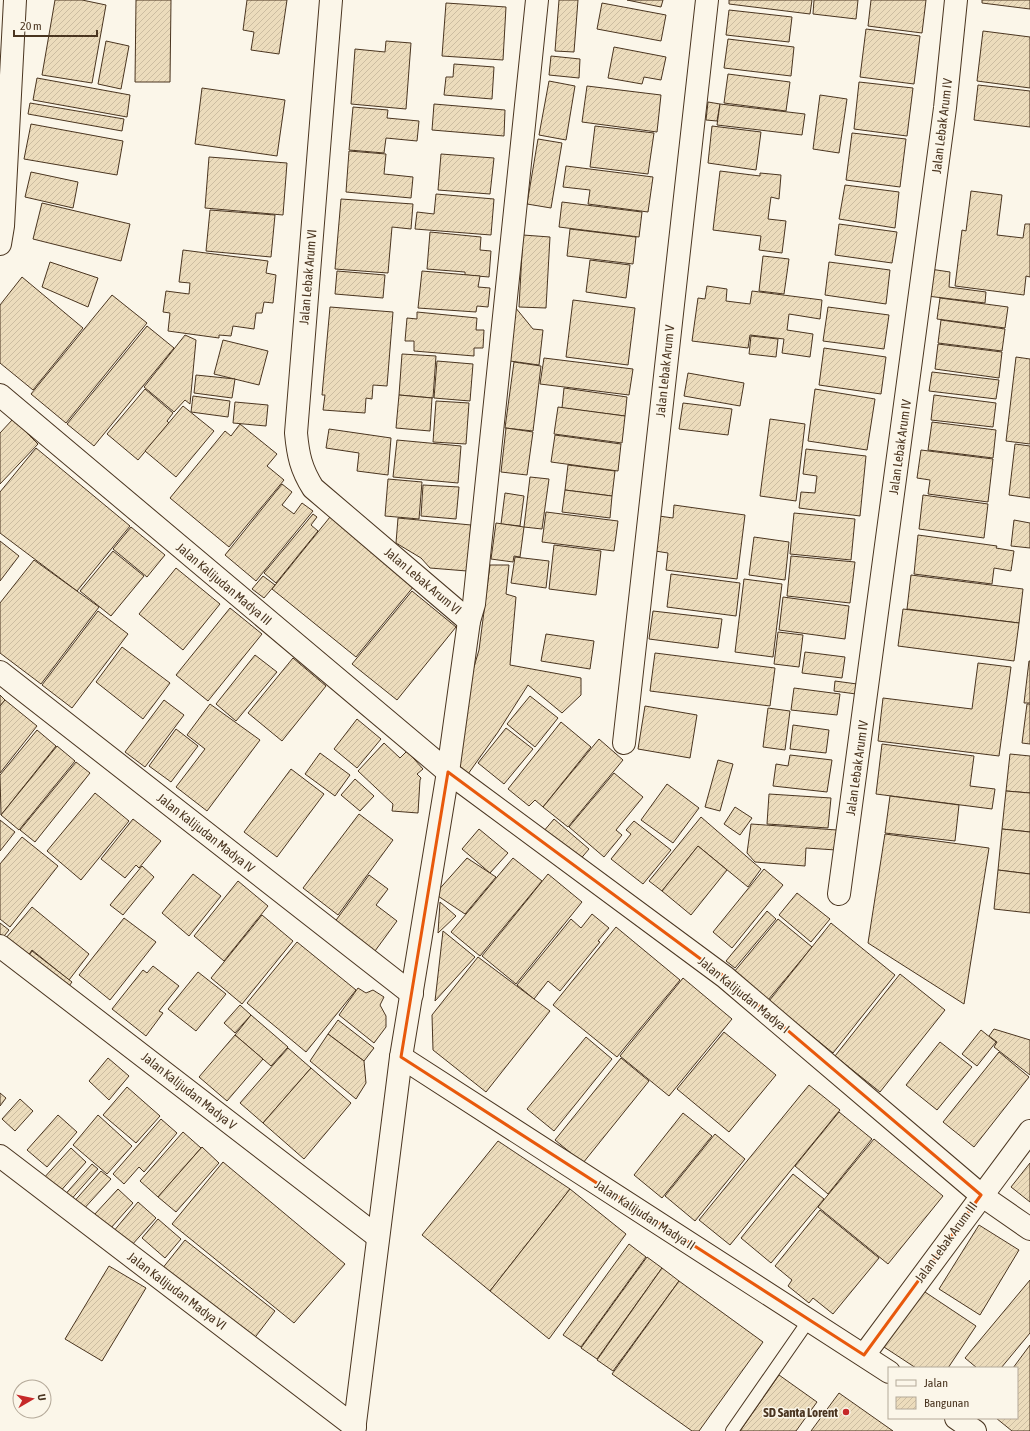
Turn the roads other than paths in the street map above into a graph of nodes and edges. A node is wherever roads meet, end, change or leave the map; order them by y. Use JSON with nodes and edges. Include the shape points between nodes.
{"nodes":[{"id":1,"x":15,"y":0,"type":"edge"},
{"id":2,"x":331,"y":0,"type":"edge"},
{"id":3,"x":537,"y":0,"type":"edge"},
{"id":4,"x":707,"y":0,"type":"edge"},
{"id":5,"x":956,"y":0,"type":"edge"},
{"id":6,"x":0,"y":244,"type":"edge"},
{"id":7,"x":0,"y":395,"type":"edge"},
{"id":8,"x":469,"y":621,"type":"junction"},
{"id":9,"x":0,"y":672,"type":"edge"},
{"id":10,"x":624,"y":743,"type":"dead end"},
{"id":11,"x":448,"y":772,"type":"junction"},
{"id":12,"x":839,"y":894,"type":"dead end"},
{"id":13,"x":0,"y":946,"type":"edge"},
{"id":14,"x":412,"y":994,"type":"junction"},
{"id":15,"x":401,"y":1057,"type":"junction"},
{"id":16,"x":1030,"y":1131,"type":"edge"},
{"id":17,"x":0,"y":1156,"type":"edge"},
{"id":18,"x":982,"y":1195,"type":"junction"},
{"id":19,"x":1030,"y":1229,"type":"edge"},
{"id":20,"x":378,"y":1237,"type":"junction"},
{"id":21,"x":809,"y":1320,"type":"junction"},
{"id":22,"x":864,"y":1355,"type":"junction"},
{"id":23,"x":888,"y":1371,"type":"edge"},
{"id":24,"x":957,"y":1419,"type":"edge"},
{"id":25,"x":354,"y":1429,"type":"edge"},
{"id":26,"x":732,"y":1431,"type":"edge"},
{"id":27,"x":974,"y":1431,"type":"edge"}],
"edges":[{"from":1,"to":6,"type":"street","via":[[4,219]]},
{"from":2,"to":8,"type":"street","name":"Jalan Lebak Arum VI","via":[[296,433],[297,452],[303,472],[313,488]]},
{"from":3,"to":8,"type":"street","name":"Jalan Lebak Arum VI","via":[[474,604]]},
{"from":4,"to":10,"type":"street","name":"Jalan Lebak Arum V"},
{"from":5,"to":12,"type":"street","name":"Jalan Lebak Arum IV","via":[[945,108]]},
{"from":7,"to":11,"type":"street","name":"Jalan Kalijudan Madya III"},
{"from":8,"to":11,"type":"street"},
{"from":9,"to":14,"type":"street","name":"Jalan Kalijudan Madya IV"},
{"from":11,"to":14,"type":"street"},
{"from":11,"to":18,"type":"street","name":"Jalan Kalijudan Madya I","via":[[725,977]]},
{"from":13,"to":20,"type":"street","name":"Jalan Kalijudan Madya V"},
{"from":14,"to":15,"type":"street"},
{"from":15,"to":20,"type":"street"},
{"from":15,"to":21,"type":"street","name":"Jalan Kalijudan Madya II"},
{"from":16,"to":18,"type":"street","name":"Jalan Lebak Arum III"},
{"from":17,"to":25,"type":"street","name":"Jalan Kalijudan Madya VI"},
{"from":18,"to":19,"type":"street","name":"Jalan Kalijudan Madya I"},
{"from":18,"to":22,"type":"street","name":"Jalan Lebak Arum III"},
{"from":20,"to":25,"type":"street"},
{"from":21,"to":22,"type":"street","name":"Jalan Kalijudan Madya II"},
{"from":21,"to":26,"type":"lane"},
{"from":22,"to":23,"type":"street","name":"Jalan Kalijudan Madya II"},
{"from":24,"to":27,"type":"street"}]}
